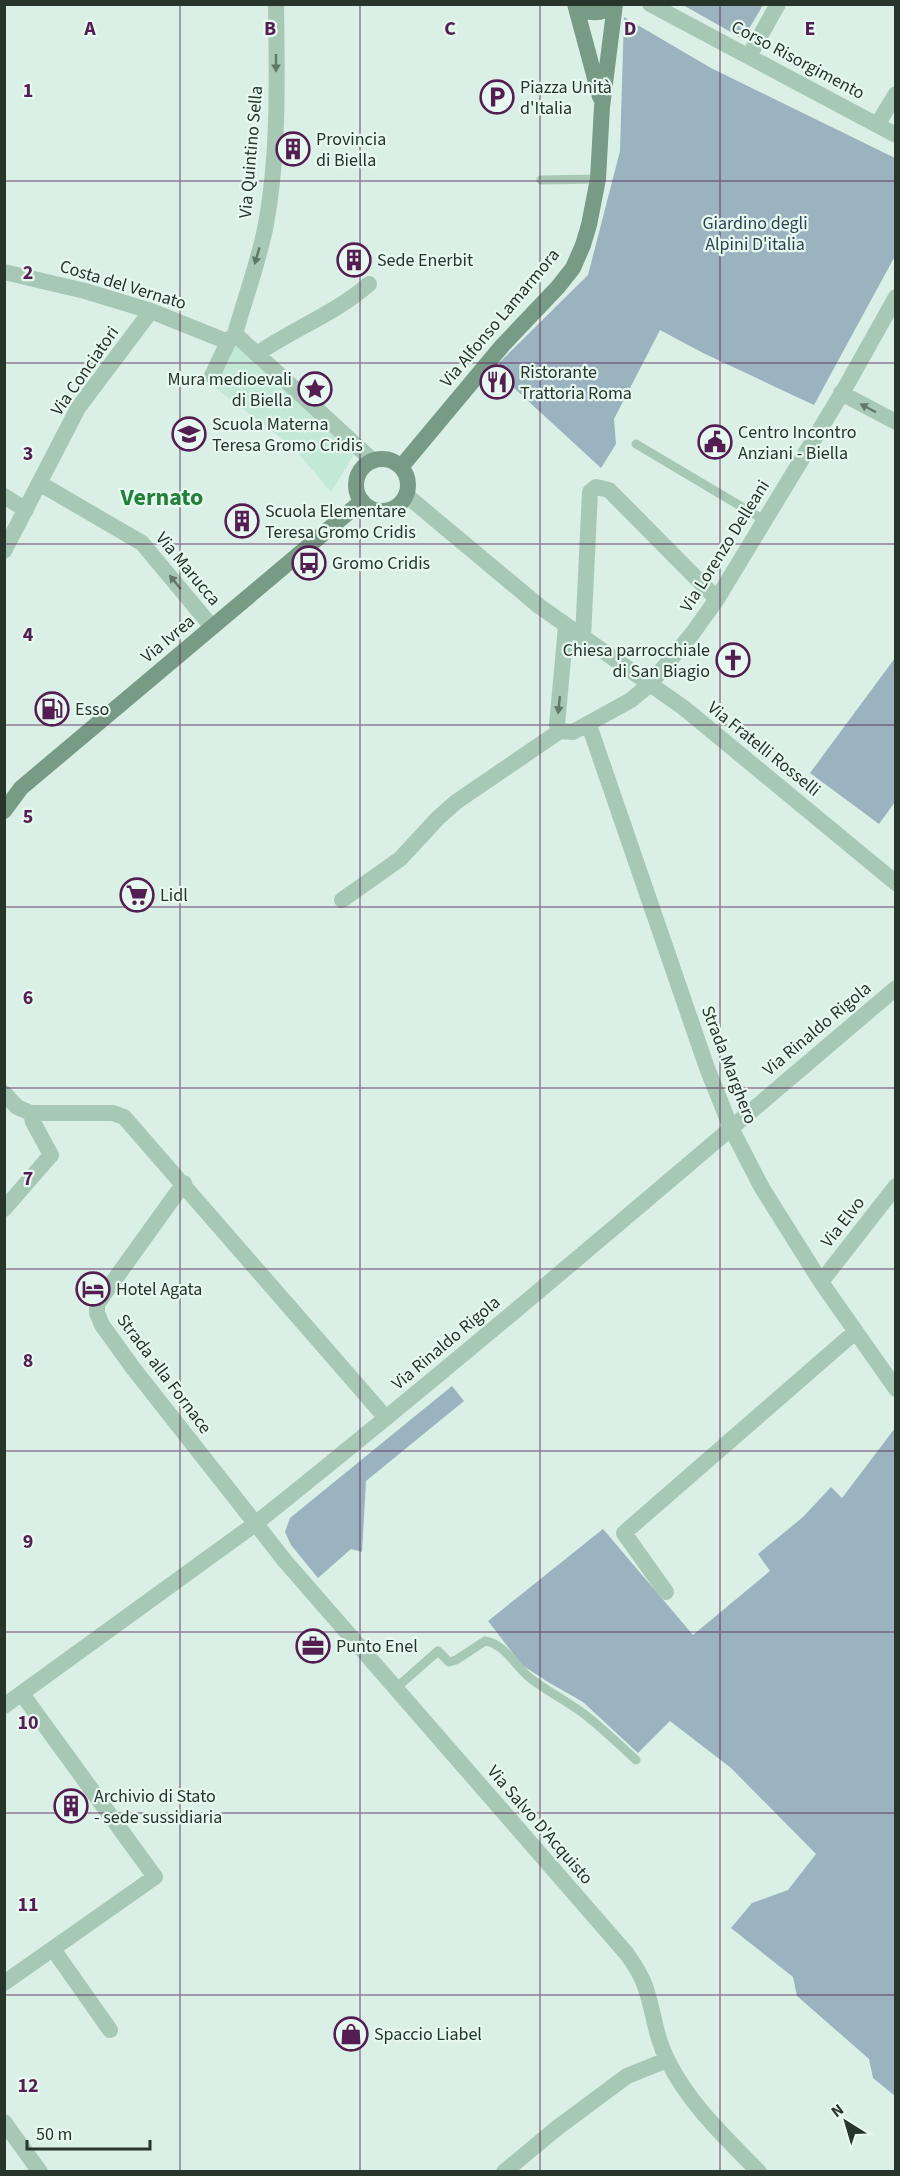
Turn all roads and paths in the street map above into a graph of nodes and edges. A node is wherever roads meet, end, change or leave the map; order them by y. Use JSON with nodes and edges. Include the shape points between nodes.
{"nodes":[{"id":1,"x":276,"y":4,"type":"edge"},
{"id":2,"x":575,"y":4,"type":"edge"},
{"id":3,"x":614,"y":4,"type":"edge"},
{"id":4,"x":650,"y":4,"type":"edge"},
{"id":5,"x":778,"y":4,"type":"edge"},
{"id":6,"x":749,"y":56,"type":"junction"},
{"id":7,"x":896,"y":94,"type":"edge"},
{"id":8,"x":602,"y":107,"type":"junction"},
{"id":9,"x":878,"y":125,"type":"junction"},
{"id":10,"x":896,"y":135,"type":"edge"},
{"id":11,"x":597,"y":179,"type":"junction"},
{"id":12,"x":541,"y":180,"type":"dead end"},
{"id":13,"x":4,"y":272,"type":"edge"},
{"id":14,"x":369,"y":284,"type":"dead end"},
{"id":15,"x":896,"y":297,"type":"edge"},
{"id":16,"x":151,"y":311,"type":"junction"},
{"id":17,"x":231,"y":338,"type":"junction"},
{"id":18,"x":257,"y":354,"type":"junction"},
{"id":19,"x":212,"y":376,"type":"dead end"},
{"id":20,"x":841,"y":393,"type":"junction"},
{"id":21,"x":896,"y":422,"type":"edge"},
{"id":22,"x":636,"y":444,"type":"dead end"},
{"id":23,"x":373,"y":461,"type":"junction"},
{"id":24,"x":401,"y":467,"type":"junction"},
{"id":25,"x":39,"y":483,"type":"junction"},
{"id":26,"x":406,"y":495,"type":"junction"},
{"id":27,"x":4,"y":496,"type":"edge"},
{"id":28,"x":362,"y":501,"type":"junction"},
{"id":29,"x":26,"y":510,"type":"junction"},
{"id":30,"x":764,"y":520,"type":"junction"},
{"id":31,"x":4,"y":550,"type":"edge"},
{"id":32,"x":717,"y":599,"type":"junction"},
{"id":33,"x":566,"y":626,"type":"junction"},
{"id":34,"x":212,"y":627,"type":"junction"},
{"id":35,"x":583,"y":638,"type":"junction"},
{"id":36,"x":649,"y":684,"type":"junction"},
{"id":37,"x":589,"y":725,"type":"junction"},
{"id":38,"x":560,"y":731,"type":"junction"},
{"id":39,"x":4,"y":810,"type":"edge"},
{"id":40,"x":896,"y":883,"type":"edge"},
{"id":41,"x":342,"y":900,"type":"dead end"},
{"id":42,"x":896,"y":988,"type":"edge"},
{"id":43,"x":4,"y":1093,"type":"edge"},
{"id":44,"x":31,"y":1113,"type":"junction"},
{"id":45,"x":731,"y":1128,"type":"junction"},
{"id":46,"x":184,"y":1183,"type":"junction"},
{"id":47,"x":896,"y":1186,"type":"edge"},
{"id":48,"x":4,"y":1209,"type":"edge"},
{"id":49,"x":820,"y":1281,"type":"junction"},
{"id":50,"x":855,"y":1332,"type":"junction"},
{"id":51,"x":896,"y":1389,"type":"edge"},
{"id":52,"x":386,"y":1418,"type":"junction"},
{"id":53,"x":255,"y":1524,"type":"junction"},
{"id":54,"x":666,"y":1592,"type":"dead end"},
{"id":55,"x":396,"y":1688,"type":"junction"},
{"id":56,"x":22,"y":1694,"type":"junction"},
{"id":57,"x":4,"y":1706,"type":"edge"},
{"id":58,"x":636,"y":1760,"type":"dead end"},
{"id":59,"x":53,"y":1949,"type":"junction"},
{"id":60,"x":4,"y":1983,"type":"edge"},
{"id":61,"x":110,"y":2030,"type":"dead end"},
{"id":62,"x":667,"y":2060,"type":"junction"},
{"id":63,"x":4,"y":2121,"type":"edge"},
{"id":64,"x":40,"y":2172,"type":"edge"},
{"id":65,"x":504,"y":2172,"type":"edge"},
{"id":66,"x":759,"y":2172,"type":"edge"}],
"edges":[{"from":1,"to":17,"type":"street","name":"Via Quintino Sella","one_way":true,"via":[[277,71],[268,211]]},
{"from":2,"to":3,"type":"main road","name":"Via Alfonso Lamarmora","via":[[595,13]]},
{"from":2,"to":8,"type":"main road","name":"Via Alfonso Lamarmora"},
{"from":3,"to":8,"type":"main road","name":"Via Alfonso Lamarmora"},
{"from":4,"to":6,"type":"street","name":"Corso Risorgimento"},
{"from":5,"to":6,"type":"street"},
{"from":6,"to":9,"type":"street","name":"Corso Risorgimento"},
{"from":7,"to":9,"type":"street"},
{"from":8,"to":11,"type":"main road","name":"Via Alfonso Lamarmora"},
{"from":9,"to":10,"type":"street","name":"Corso Risorgimento"},
{"from":11,"to":12,"type":"lane"},
{"from":11,"to":24,"type":"main road","name":"Via Alfonso Lamarmora","via":[[589,225],[573,268]]},
{"from":13,"to":16,"type":"street","name":"Costa del Vernato"},
{"from":14,"to":18,"type":"street"},
{"from":15,"to":20,"type":"street","name":"Via Lorenzo Delleani"},
{"from":16,"to":17,"type":"street","name":"Costa del Vernato"},
{"from":16,"to":25,"type":"street","name":"Via Conciatori","via":[[78,408]]},
{"from":17,"to":18,"type":"street","name":"Costa del Vernato"},
{"from":17,"to":19,"type":"street","name":"Via Quintino Sella"},
{"from":18,"to":23,"type":"street","name":"Costa del Vernato"},
{"from":21,"to":20,"type":"street","one_way":true},
{"from":20,"to":30,"type":"street","name":"Via Lorenzo Delleani"},
{"from":22,"to":30,"type":"lane"},
{"from":23,"to":24,"type":"main road","via":[[390,460]]},
{"from":23,"to":28,"type":"main road","via":[[357,479]]},
{"from":24,"to":26,"type":"main road","via":[[408,480]]},
{"from":25,"to":29,"type":"street","name":"Via Conciatori"},
{"from":34,"to":25,"type":"street","name":"Via Marucca","one_way":true,"via":[[142,543]]},
{"from":26,"to":28,"type":"main road","via":[[386,511]]},
{"from":26,"to":33,"type":"street","name":"Via Fratelli Rosselli"},
{"from":27,"to":29,"type":"street"},
{"from":28,"to":34,"type":"main road","name":"Via Ivrea"},
{"from":29,"to":31,"type":"street","name":"Via Conciatori"},
{"from":30,"to":32,"type":"street","name":"Via Lorenzo Delleani"},
{"from":32,"to":35,"type":"street","via":[[609,490],[596,487],[590,492]]},
{"from":32,"to":36,"type":"street","name":"Via Lorenzo Delleani"},
{"from":33,"to":35,"type":"street","name":"Via Fratelli Rosselli"},
{"from":33,"to":38,"type":"street","one_way":true,"via":[[556,725]]},
{"from":34,"to":39,"type":"main road","name":"Via Ivrea","via":[[21,788]]},
{"from":35,"to":36,"type":"street","name":"Via Fratelli Rosselli"},
{"from":36,"to":37,"type":"street","name":"Via Lorenzo Delleani"},
{"from":36,"to":40,"type":"street","name":"Via Fratelli Rosselli","via":[[684,708]]},
{"from":37,"to":38,"type":"street","name":"Via Lorenzo Delleani","via":[[573,732]]},
{"from":37,"to":45,"type":"street","name":"Strada Marghero"},
{"from":38,"to":41,"type":"street","via":[[456,802],[400,859]]},
{"from":42,"to":45,"type":"street","name":"Via Rinaldo Rigola"},
{"from":43,"to":44,"type":"street","via":[[17,1107]]},
{"from":44,"to":46,"type":"street","via":[[113,1113],[124,1117]]},
{"from":44,"to":48,"type":"street","via":[[51,1155]]},
{"from":45,"to":49,"type":"street","name":"Strada Marghero","via":[[762,1188]]},
{"from":45,"to":52,"type":"street","name":"Via Rinaldo Rigola"},
{"from":46,"to":52,"type":"street"},
{"from":46,"to":53,"type":"street","name":"Strada alla Fornace","via":[[97,1304],[97,1313],[133,1368]]},
{"from":47,"to":49,"type":"street","name":"Via Elvo"},
{"from":49,"to":50,"type":"street","name":"Strada Marghero"},
{"from":50,"to":51,"type":"street","name":"Strada Marghero"},
{"from":50,"to":54,"type":"street","via":[[624,1533]]},
{"from":52,"to":53,"type":"street","name":"Via Rinaldo Rigola"},
{"from":53,"to":55,"type":"street","name":"Via Salvo D'Acquisto"},
{"from":53,"to":56,"type":"street","name":"Via Rinaldo Rigola"},
{"from":55,"to":58,"type":"lane","via":[[438,1651],[449,1662],[485,1641],[494,1643],[520,1670],[588,1717]]},
{"from":55,"to":62,"type":"street","name":"Via Salvo D'Acquisto","via":[[627,1954],[645,1986]]},
{"from":56,"to":57,"type":"street","name":"Via Rinaldo Rigola"},
{"from":56,"to":59,"type":"street","via":[[155,1877]]},
{"from":59,"to":60,"type":"street"},
{"from":59,"to":61,"type":"street"},
{"from":62,"to":65,"type":"street","via":[[627,2076]]},
{"from":62,"to":66,"type":"street","name":"Via Salvo D'Acquisto","via":[[699,2108]]},
{"from":63,"to":64,"type":"street"}]}
